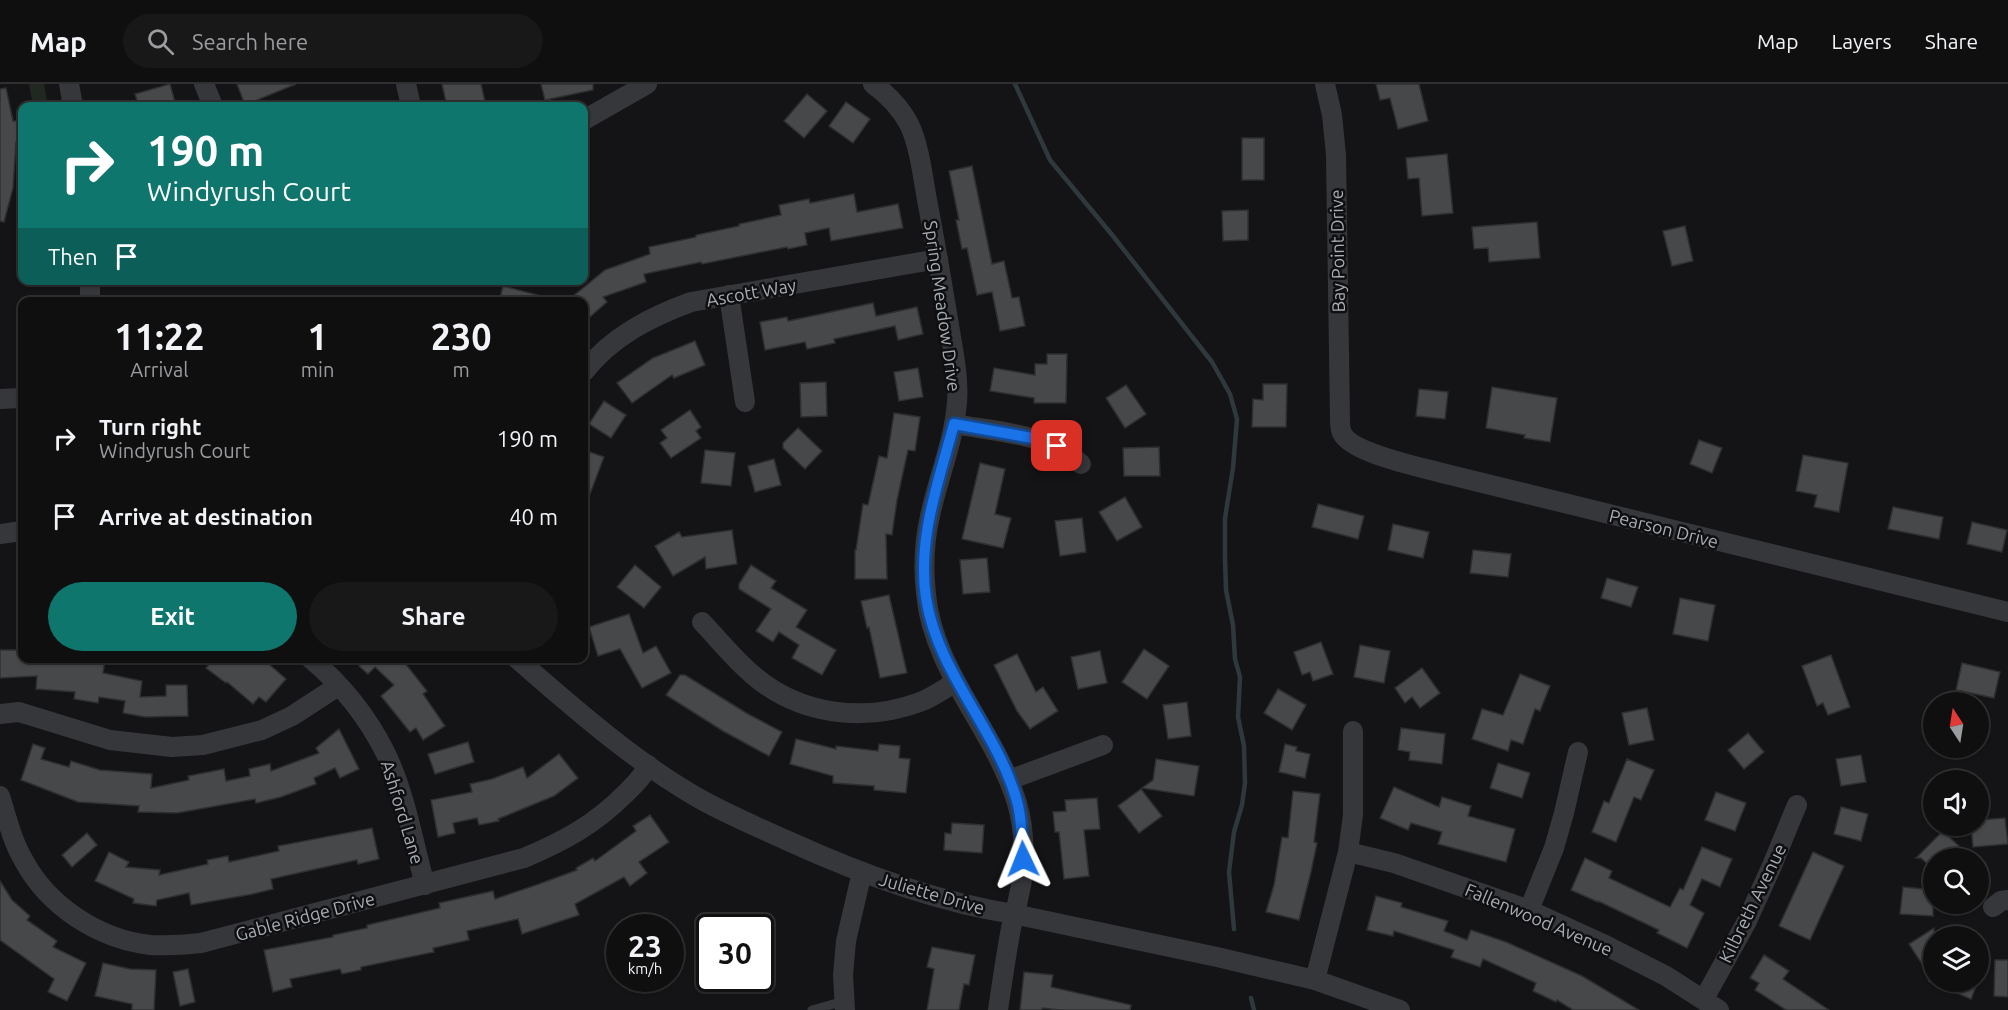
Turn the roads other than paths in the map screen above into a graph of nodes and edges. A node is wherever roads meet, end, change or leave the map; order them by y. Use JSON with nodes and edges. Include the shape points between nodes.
{"nodes":[{"id":1,"x":69,"y":84,"type":"edge"},
{"id":2,"x":204,"y":84,"type":"edge"},
{"id":3,"x":406,"y":84,"type":"edge"},
{"id":4,"x":647,"y":84,"type":"edge"},
{"id":5,"x":873,"y":84,"type":"edge"},
{"id":6,"x":1325,"y":84,"type":"edge"},
{"id":7,"x":623,"y":89,"type":"edge"},
{"id":8,"x":72,"y":102,"type":"edge"},
{"id":9,"x":211,"y":102,"type":"edge"},
{"id":10,"x":410,"y":102,"type":"edge"},
{"id":11,"x":588,"y":117,"type":"edge"},
{"id":12,"x":938,"y":259,"type":"junction"},
{"id":13,"x":729,"y":295,"type":"junction"},
{"id":14,"x":588,"y":368,"type":"edge"},
{"id":15,"x":18,"y":398,"type":"edge"},
{"id":16,"x":0,"y":399,"type":"edge"},
{"id":17,"x":745,"y":402,"type":"dead end"},
{"id":18,"x":1340,"y":418,"type":"joint"},
{"id":19,"x":954,"y":424,"type":"junction"},
{"id":20,"x":1081,"y":464,"type":"dead end"},
{"id":21,"x":18,"y":532,"type":"edge"},
{"id":22,"x":0,"y":534,"type":"edge"},
{"id":23,"x":2008,"y":612,"type":"edge"},
{"id":24,"x":702,"y":622,"type":"dead end"},
{"id":25,"x":315,"y":663,"type":"edge"},
{"id":26,"x":522,"y":663,"type":"edge"},
{"id":27,"x":956,"y":682,"type":"junction"},
{"id":28,"x":338,"y":686,"type":"junction"},
{"id":29,"x":0,"y":714,"type":"edge"},
{"id":30,"x":1353,"y":731,"type":"dead end"},
{"id":31,"x":1103,"y":745,"type":"dead end"},
{"id":32,"x":1578,"y":752,"type":"dead end"},
{"id":33,"x":648,"y":765,"type":"junction"},
{"id":34,"x":1009,"y":780,"type":"junction"},
{"id":35,"x":0,"y":796,"type":"edge"},
{"id":36,"x":1797,"y":805,"type":"dead end"},
{"id":37,"x":1348,"y":852,"type":"junction"},
{"id":38,"x":862,"y":872,"type":"junction"},
{"id":39,"x":425,"y":885,"type":"junction"},
{"id":40,"x":1529,"y":910,"type":"junction"},
{"id":41,"x":1014,"y":914,"type":"junction"},
{"id":42,"x":1315,"y":980,"type":"junction"},
{"id":43,"x":845,"y":1005,"type":"edge"},
{"id":44,"x":1711,"y":1005,"type":"edge"},
{"id":45,"x":812,"y":1010,"type":"edge"},
{"id":46,"x":998,"y":1010,"type":"edge"},
{"id":47,"x":1400,"y":1010,"type":"edge"}],
"edges":[{"from":1,"to":8,"type":"street"},
{"from":2,"to":9,"type":"street"},
{"from":3,"to":10,"type":"street"},
{"from":4,"to":7,"type":"street"},
{"from":5,"to":12,"type":"street","name":"Spring Meadow Drive","via":[[886,93],[909,124],[919,156]]},
{"from":6,"to":18,"type":"street","name":"Bay Point Drive","via":[[1336,155]]},
{"from":7,"to":11,"type":"street"},
{"from":12,"to":13,"type":"street","name":"Ascott Way"},
{"from":12,"to":19,"type":"street","name":"Spring Meadow Drive","via":[[956,370]]},
{"from":13,"to":14,"type":"street","name":"Ascott Way","via":[[691,302],[659,314],[606,348]]},
{"from":13,"to":17,"type":"street"},
{"from":15,"to":16,"type":"street"},
{"from":18,"to":23,"type":"street","name":"Pearson Drive","via":[[1342,434],[1372,454]]},
{"from":19,"to":20,"type":"street","via":[[1038,439],[1057,446]]},
{"from":19,"to":27,"type":"street","name":"Spring Meadow Drive","via":[[930,515],[924,569],[931,623]]},
{"from":21,"to":22,"type":"street"},
{"from":24,"to":27,"type":"street","via":[[752,675],[791,699],[815,708],[868,714],[896,710],[923,701]]},
{"from":25,"to":28,"type":"street","name":"Ashford Lane"},
{"from":26,"to":33,"type":"street","name":"Juliette Drive"},
{"from":27,"to":34,"type":"street","name":"Spring Meadow Drive"},
{"from":28,"to":29,"type":"street","via":[[262,730],[203,746],[110,740],[20,712]]},
{"from":28,"to":39,"type":"street","name":"Ashford Lane","via":[[369,723],[385,753],[398,784]]},
{"from":30,"to":37,"type":"street","via":[[1353,815]]},
{"from":31,"to":34,"type":"street"},
{"from":32,"to":40,"type":"street","via":[[1554,848]]},
{"from":33,"to":38,"type":"street","name":"Juliette Drive","via":[[709,803]]},
{"from":33,"to":39,"type":"street","name":"Gable Ridge Drive","via":[[633,787],[610,809],[559,843],[524,858]]},
{"from":34,"to":41,"type":"street","name":"Spring Meadow Drive","via":[[1018,805],[1023,849],[1020,893]]},
{"from":35,"to":39,"type":"street","name":"Gable Ridge Drive","via":[[13,839],[39,884],[77,918],[100,931],[149,945],[201,943]]},
{"from":36,"to":44,"type":"street","name":"Kilbreth Avenue"},
{"from":37,"to":40,"type":"street","name":"Fallenwood Avenue","via":[[1426,873]]},
{"from":37,"to":42,"type":"street"},
{"from":38,"to":41,"type":"street","name":"Juliette Drive","via":[[925,894]]},
{"from":38,"to":43,"type":"street","via":[[846,941]]},
{"from":40,"to":44,"type":"street","name":"Fallenwood Avenue","via":[[1666,976]]},
{"from":41,"to":42,"type":"street","name":"Juliette Drive"},
{"from":41,"to":46,"type":"street","name":"Spring Meadow Drive"},
{"from":42,"to":47,"type":"street","name":"Juliette Drive"},
{"from":43,"to":45,"type":"lane"}]}
